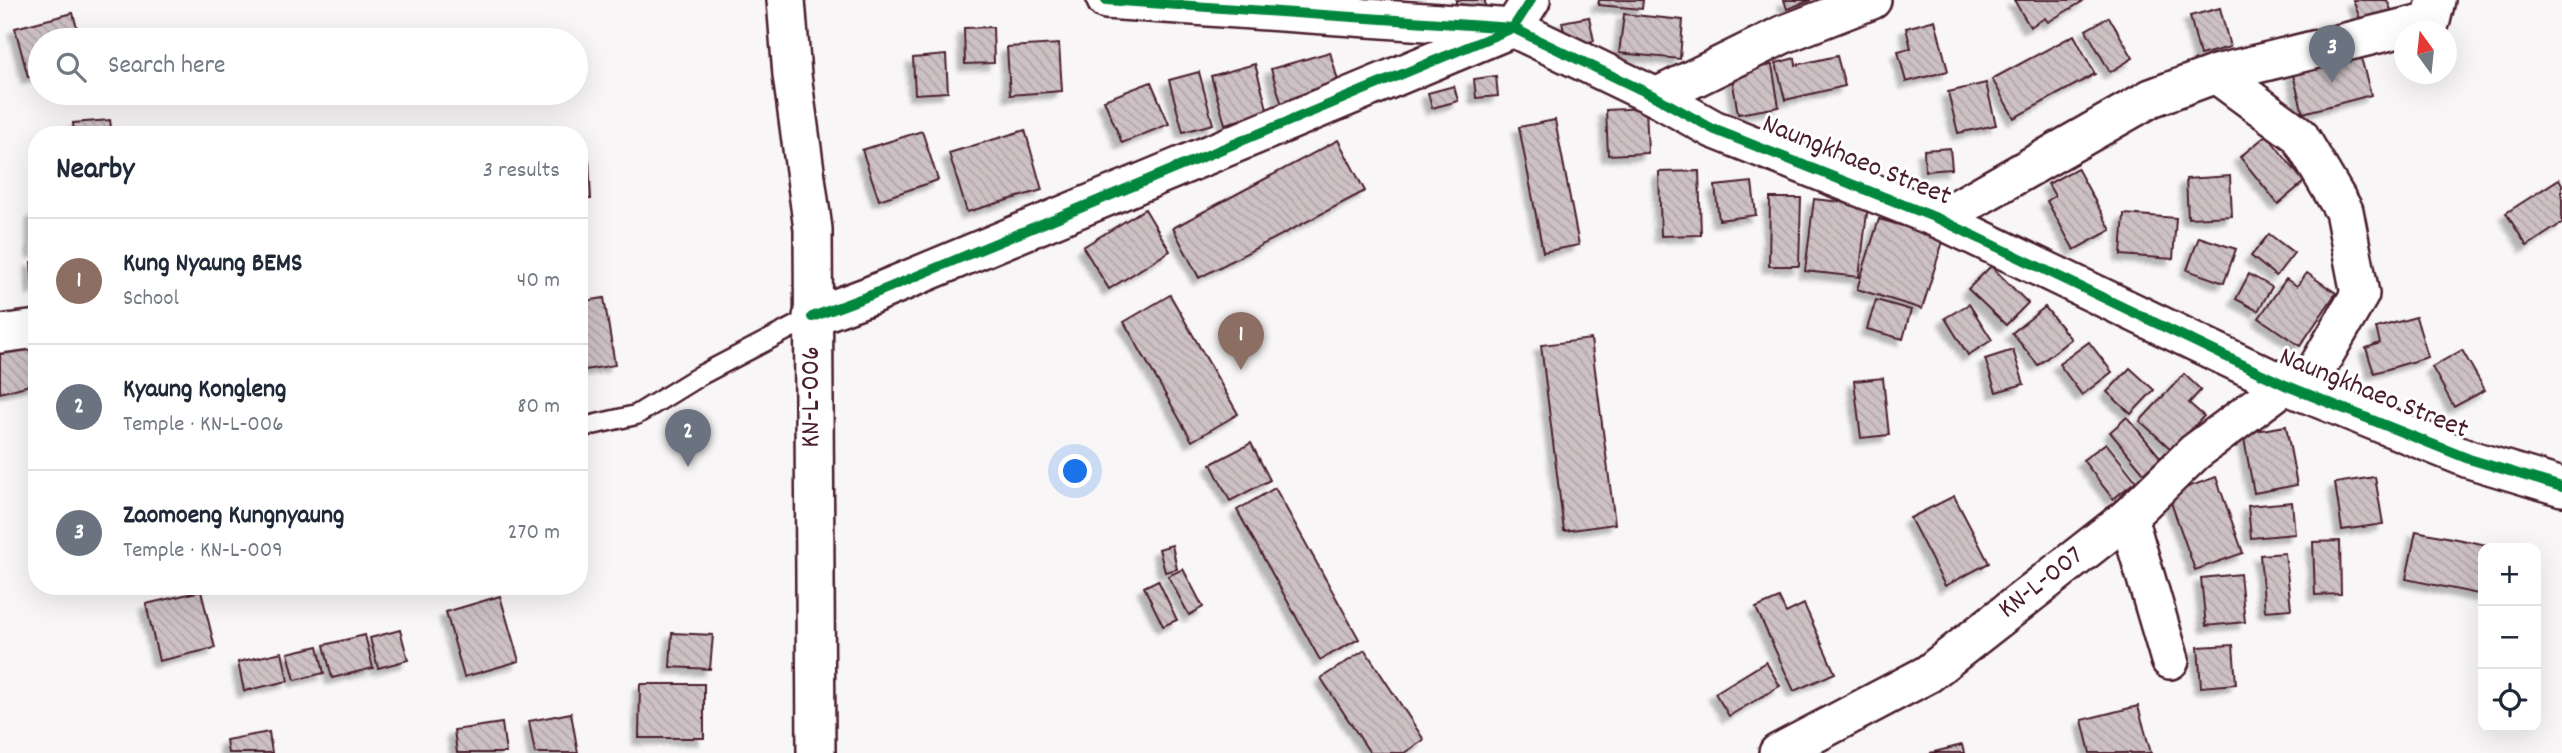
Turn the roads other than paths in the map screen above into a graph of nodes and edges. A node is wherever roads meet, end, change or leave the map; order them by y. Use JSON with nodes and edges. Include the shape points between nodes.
{"nodes":[{"id":1,"x":786,"y":0,"type":"edge"},
{"id":2,"x":1106,"y":0,"type":"edge"},
{"id":3,"x":1872,"y":0,"type":"edge"},
{"id":4,"x":2436,"y":0,"type":"edge"},
{"id":5,"x":1516,"y":9,"type":"edge"},
{"id":6,"x":2216,"y":74,"type":"junction"},
{"id":7,"x":1657,"y":97,"type":"junction"},
{"id":8,"x":1939,"y":219,"type":"junction"},
{"id":9,"x":813,"y":317,"type":"junction"},
{"id":10,"x":28,"y":330,"type":"edge"},
{"id":11,"x":0,"y":334,"type":"edge"},
{"id":12,"x":2294,"y":389,"type":"junction"},
{"id":13,"x":588,"y":426,"type":"edge"},
{"id":14,"x":2562,"y":487,"type":"edge"},
{"id":15,"x":2128,"y":517,"type":"junction"},
{"id":16,"x":2170,"y":660,"type":"dead end"},
{"id":17,"x":816,"y":753,"type":"edge"},
{"id":18,"x":1778,"y":753,"type":"edge"}],
"edges":[{"from":1,"to":9,"type":"street","name":"KN-L-006","via":[[813,229]]},
{"from":2,"to":5,"type":"street","name":"Naungkhaeo Street"},
{"from":3,"to":7,"type":"street","via":[[1782,36]]},
{"from":4,"to":6,"type":"street","via":[[2431,21]]},
{"from":5,"to":7,"type":"street","name":"Naungkhaeo Street"},
{"from":5,"to":9,"type":"street"},
{"from":6,"to":8,"type":"street","via":[[2151,98]]},
{"from":6,"to":12,"type":"street","via":[[2299,135],[2344,211],[2360,294]]},
{"from":7,"to":8,"type":"street","name":"Naungkhaeo Street","via":[[1713,129]]},
{"from":8,"to":12,"type":"street","name":"Naungkhaeo Street"},
{"from":9,"to":13,"type":"lane","via":[[701,375],[636,415]]},
{"from":9,"to":17,"type":"street","name":"KN-L-006"},
{"from":10,"to":11,"type":"street"},
{"from":12,"to":14,"type":"street","name":"Naungkhaeo Street","via":[[2469,459]]},
{"from":12,"to":15,"type":"street","name":"KN-L-007","via":[[2195,452]]},
{"from":15,"to":16,"type":"street"},
{"from":15,"to":18,"type":"street","name":"KN-L-007","via":[[1928,674]]}]}
